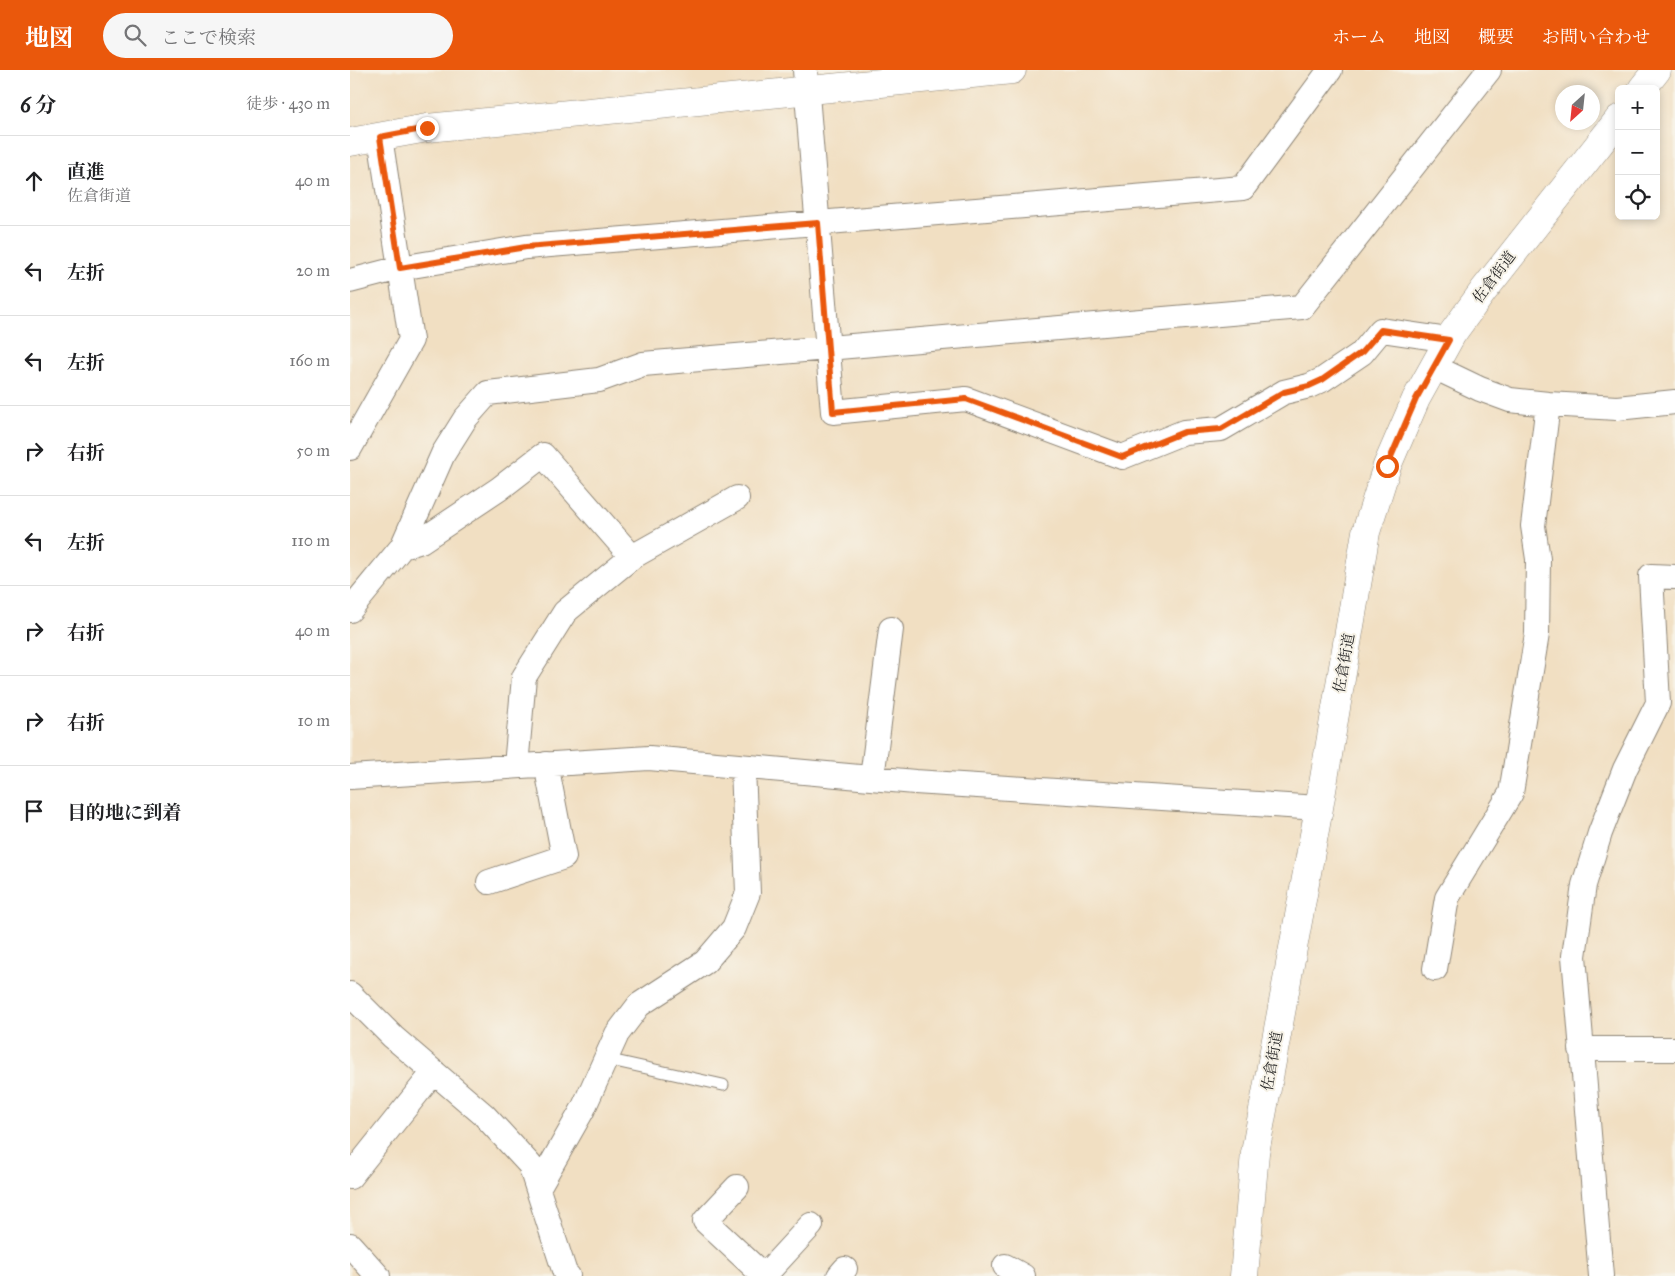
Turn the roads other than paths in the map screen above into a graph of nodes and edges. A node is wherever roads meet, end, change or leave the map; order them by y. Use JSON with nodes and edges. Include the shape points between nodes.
{"nodes":[{"id":1,"x":1012,"y":70,"type":"edge"},
{"id":2,"x":1330,"y":70,"type":"edge"},
{"id":3,"x":1489,"y":70,"type":"edge"},
{"id":4,"x":1657,"y":70,"type":"edge"},
{"id":5,"x":806,"y":80,"type":"edge"},
{"id":6,"x":1645,"y":85,"type":"edge"},
{"id":7,"x":1615,"y":123,"type":"edge"},
{"id":8,"x":380,"y":137,"type":"junction"},
{"id":9,"x":350,"y":142,"type":"edge"},
{"id":10,"x":818,"y":223,"type":"junction"},
{"id":11,"x":400,"y":268,"type":"junction"},
{"id":12,"x":350,"y":281,"type":"edge"},
{"id":13,"x":1449,"y":340,"type":"junction"},
{"id":14,"x":828,"y":348,"type":"junction"},
{"id":15,"x":1434,"y":367,"type":"junction"},
{"id":16,"x":1675,"y":402,"type":"edge"},
{"id":17,"x":1548,"y":404,"type":"junction"},
{"id":18,"x":350,"y":448,"type":"edge"},
{"id":19,"x":737,"y":498,"type":"dead end"},
{"id":20,"x":402,"y":547,"type":"junction"},
{"id":21,"x":632,"y":556,"type":"junction"},
{"id":22,"x":1675,"y":577,"type":"edge"},
{"id":23,"x":350,"y":610,"type":"edge"},
{"id":24,"x":891,"y":630,"type":"dead end"},
{"id":25,"x":546,"y":764,"type":"junction"},
{"id":26,"x":516,"y":766,"type":"junction"},
{"id":27,"x":743,"y":767,"type":"junction"},
{"id":28,"x":350,"y":777,"type":"edge"},
{"id":29,"x":872,"y":778,"type":"junction"},
{"id":30,"x":1319,"y":808,"type":"junction"},
{"id":31,"x":489,"y":882,"type":"dead end"},
{"id":32,"x":1436,"y":969,"type":"dead end"},
{"id":33,"x":350,"y":994,"type":"edge"},
{"id":34,"x":1582,"y":1049,"type":"junction"},
{"id":35,"x":1675,"y":1049,"type":"edge"},
{"id":36,"x":606,"y":1059,"type":"junction"},
{"id":37,"x":434,"y":1072,"type":"junction"},
{"id":38,"x":723,"y":1085,"type":"dead end"},
{"id":39,"x":350,"y":1177,"type":"edge"},
{"id":40,"x":736,"y":1187,"type":"dead end"},
{"id":41,"x":538,"y":1188,"type":"junction"},
{"id":42,"x":811,"y":1225,"type":"dead end"},
{"id":43,"x":350,"y":1245,"type":"edge"},
{"id":44,"x":563,"y":1275,"type":"edge"},
{"id":45,"x":378,"y":1276,"type":"edge"},
{"id":46,"x":764,"y":1276,"type":"edge"},
{"id":47,"x":1244,"y":1276,"type":"edge"},
{"id":48,"x":1601,"y":1276,"type":"edge"}],
"edges":[{"from":1,"to":5,"type":"main road"},
{"from":2,"to":10,"type":"street","via":[[1243,188]]},
{"from":3,"to":14,"type":"street","via":[[1302,307]]},
{"from":4,"to":6,"type":"main road"},
{"from":5,"to":8,"type":"main road","via":[[427,128]]},
{"from":5,"to":10,"type":"street"},
{"from":7,"to":13,"type":"main road","name":"佐倉街道","via":[[1484,290]]},
{"from":8,"to":9,"type":"main road"},
{"from":8,"to":11,"type":"street"},
{"from":10,"to":11,"type":"street","via":[[526,247]]},
{"from":10,"to":14,"type":"street"},
{"from":11,"to":12,"type":"street"},
{"from":11,"to":18,"type":"street","via":[[411,340]]},
{"from":13,"to":14,"type":"street","via":[[1381,330],[1362,352],[1322,380],[1284,392],[1221,429],[1184,432],[1122,457],[966,399],[833,412]]},
{"from":13,"to":15,"type":"main road","name":"佐倉街道"},
{"from":14,"to":20,"type":"street","via":[[643,364],[599,380],[488,393],[465,419],[443,454]]},
{"from":15,"to":17,"type":"street","via":[[1510,400]]},
{"from":15,"to":30,"type":"main road","name":"佐倉街道","via":[[1416,399],[1387,466],[1366,532]]},
{"from":16,"to":17,"type":"street","via":[[1617,408]]},
{"from":17,"to":32,"type":"street","via":[[1532,526],[1538,559],[1538,634],[1511,793],[1447,898]]},
{"from":19,"to":21,"type":"street"},
{"from":20,"to":21,"type":"street","via":[[421,541],[543,455]]},
{"from":20,"to":23,"type":"street"},
{"from":21,"to":26,"type":"street","via":[[565,612],[524,677]]},
{"from":22,"to":34,"type":"street","via":[[1651,576],[1658,703],[1625,769],[1584,885],[1574,956]]},
{"from":24,"to":29,"type":"street"},
{"from":25,"to":26,"type":"street"},
{"from":25,"to":27,"type":"street","via":[[649,758]]},
{"from":25,"to":31,"type":"street","via":[[564,857]]},
{"from":26,"to":28,"type":"street"},
{"from":27,"to":29,"type":"street"},
{"from":27,"to":36,"type":"street","via":[[748,893],[734,928],[705,962],[639,1005],[616,1034]]},
{"from":29,"to":30,"type":"street"},
{"from":30,"to":47,"type":"main road","name":"佐倉街道","via":[[1255,1153]]},
{"from":33,"to":37,"type":"street"},
{"from":34,"to":35,"type":"street"},
{"from":34,"to":48,"type":"street"},
{"from":36,"to":38,"type":"lane"},
{"from":36,"to":41,"type":"street"},
{"from":37,"to":39,"type":"street"},
{"from":37,"to":41,"type":"street","via":[[484,1115],[530,1165]]},
{"from":40,"to":46,"type":"street","via":[[705,1220]]},
{"from":41,"to":44,"type":"street"},
{"from":42,"to":46,"type":"street"},
{"from":43,"to":45,"type":"street"}]}
